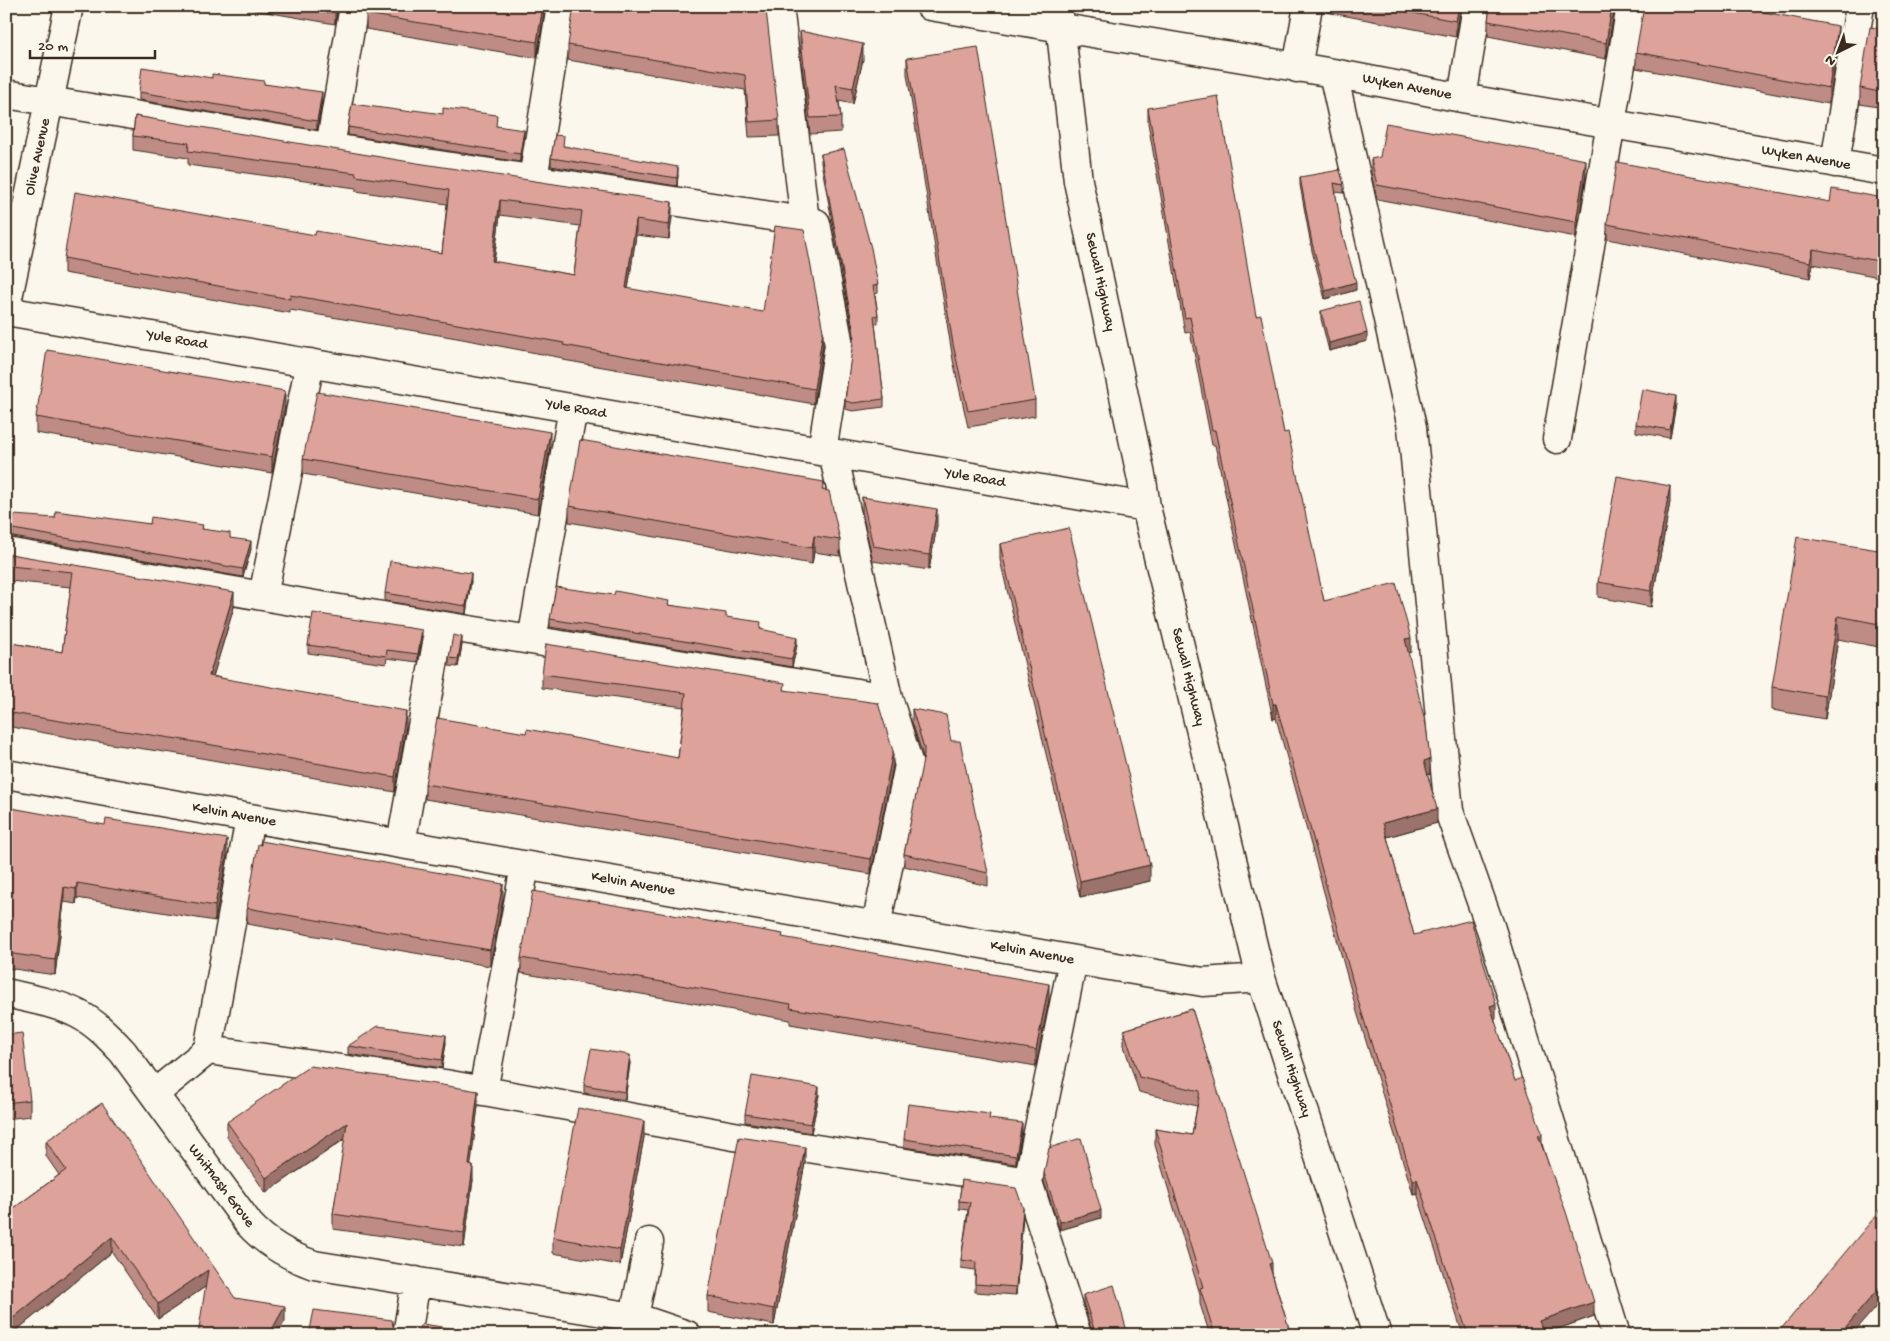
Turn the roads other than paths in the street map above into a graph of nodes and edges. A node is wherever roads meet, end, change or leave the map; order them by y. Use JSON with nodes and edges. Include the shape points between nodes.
{"nodes":[{"id":1,"x":69,"y":6,"type":"edge"},
{"id":2,"x":354,"y":6,"type":"edge"},
{"id":3,"x":562,"y":6,"type":"edge"},
{"id":4,"x":779,"y":6,"type":"edge"},
{"id":5,"x":930,"y":6,"type":"edge"},
{"id":6,"x":1308,"y":6,"type":"edge"},
{"id":7,"x":1477,"y":6,"type":"edge"},
{"id":8,"x":1631,"y":6,"type":"edge"},
{"id":9,"x":1860,"y":6,"type":"edge"},
{"id":10,"x":1058,"y":17,"type":"edge"},
{"id":11,"x":1297,"y":68,"type":"junction"},
{"id":12,"x":1333,"y":73,"type":"junction"},
{"id":13,"x":6,"y":94,"type":"edge"},
{"id":14,"x":1462,"y":98,"type":"junction"},
{"id":15,"x":49,"y":101,"type":"junction"},
{"id":16,"x":1611,"y":124,"type":"junction"},
{"id":17,"x":330,"y":147,"type":"junction"},
{"id":18,"x":1835,"y":163,"type":"junction"},
{"id":19,"x":1884,"y":172,"type":"edge"},
{"id":20,"x":533,"y":179,"type":"junction"},
{"id":21,"x":805,"y":221,"type":"junction"},
{"id":22,"x":6,"y":307,"type":"edge"},
{"id":23,"x":6,"y":311,"type":"edge"},
{"id":24,"x":310,"y":363,"type":"junction"},
{"id":25,"x":573,"y":408,"type":"junction"},
{"id":26,"x":1557,"y":439,"type":"dead end"},
{"id":27,"x":828,"y":452,"type":"junction"},
{"id":28,"x":1146,"y":507,"type":"junction"},
{"id":29,"x":6,"y":552,"type":"edge"},
{"id":30,"x":263,"y":596,"type":"junction"},
{"id":31,"x":440,"y":626,"type":"junction"},
{"id":32,"x":532,"y":640,"type":"junction"},
{"id":33,"x":888,"y":698,"type":"junction"},
{"id":34,"x":6,"y":774,"type":"edge"},
{"id":35,"x":250,"y":818,"type":"junction"},
{"id":36,"x":401,"y":844,"type":"junction"},
{"id":37,"x":525,"y":866,"type":"junction"},
{"id":38,"x":876,"y":926,"type":"junction"},
{"id":39,"x":1073,"y":960,"type":"junction"},
{"id":40,"x":1261,"y":978,"type":"junction"},
{"id":41,"x":6,"y":993,"type":"edge"},
{"id":42,"x":208,"y":1050,"type":"junction"},
{"id":43,"x":483,"y":1091,"type":"junction"},
{"id":44,"x":154,"y":1094,"type":"junction"},
{"id":45,"x":1028,"y":1182,"type":"junction"},
{"id":46,"x":649,"y":1242,"type":"dead end"},
{"id":47,"x":416,"y":1281,"type":"junction"},
{"id":48,"x":634,"y":1317,"type":"junction"},
{"id":49,"x":407,"y":1335,"type":"edge"},
{"id":50,"x":687,"y":1335,"type":"edge"},
{"id":51,"x":1077,"y":1335,"type":"edge"},
{"id":52,"x":1376,"y":1335,"type":"edge"},
{"id":53,"x":1616,"y":1335,"type":"edge"}],
"edges":[{"from":1,"to":15,"type":"street","name":"Olive Avenue"},
{"from":2,"to":17,"type":"street"},
{"from":3,"to":20,"type":"street"},
{"from":4,"to":21,"type":"street"},
{"from":5,"to":10,"type":"street","name":"Wyken Avenue"},
{"from":6,"to":11,"type":"street"},
{"from":7,"to":14,"type":"street"},
{"from":8,"to":16,"type":"street"},
{"from":9,"to":18,"type":"street"},
{"from":10,"to":11,"type":"street","name":"Wyken Avenue"},
{"from":10,"to":28,"type":"street","name":"Sewall Highway","via":[[1078,181]]},
{"from":11,"to":12,"type":"street","name":"Wyken Avenue"},
{"from":12,"to":14,"type":"street","name":"Wyken Avenue"},
{"from":12,"to":53,"type":"street","via":[[1412,427],[1449,811],[1491,929]]},
{"from":13,"to":15,"type":"street"},
{"from":14,"to":16,"type":"street","name":"Wyken Avenue"},
{"from":15,"to":17,"type":"street"},
{"from":15,"to":22,"type":"street","name":"Olive Avenue"},
{"from":16,"to":18,"type":"street","name":"Wyken Avenue"},
{"from":16,"to":26,"type":"street"},
{"from":17,"to":20,"type":"street"},
{"from":18,"to":19,"type":"street","name":"Wyken Avenue"},
{"from":20,"to":21,"type":"street"},
{"from":21,"to":27,"type":"street","via":[[816,223],[839,344]]},
{"from":23,"to":24,"type":"street","name":"Yule Road"},
{"from":24,"to":25,"type":"street","name":"Yule Road"},
{"from":24,"to":30,"type":"street"},
{"from":25,"to":27,"type":"street","name":"Yule Road"},
{"from":25,"to":32,"type":"street"},
{"from":27,"to":28,"type":"street","name":"Yule Road"},
{"from":27,"to":33,"type":"street"},
{"from":28,"to":40,"type":"street","name":"Sewall Highway"},
{"from":29,"to":30,"type":"street"},
{"from":30,"to":31,"type":"street"},
{"from":31,"to":32,"type":"street"},
{"from":31,"to":36,"type":"street"},
{"from":32,"to":33,"type":"street"},
{"from":33,"to":38,"type":"street","via":[[909,765]]},
{"from":34,"to":35,"type":"street","name":"Kelvin Avenue"},
{"from":35,"to":36,"type":"street","name":"Kelvin Avenue"},
{"from":35,"to":42,"type":"street"},
{"from":36,"to":37,"type":"street","name":"Kelvin Avenue"},
{"from":37,"to":38,"type":"street","name":"Kelvin Avenue"},
{"from":37,"to":43,"type":"street"},
{"from":38,"to":39,"type":"street","name":"Kelvin Avenue"},
{"from":39,"to":40,"type":"street","name":"Kelvin Avenue","via":[[1203,982]]},
{"from":39,"to":45,"type":"street"},
{"from":40,"to":52,"type":"street","name":"Sewall Highway"},
{"from":41,"to":44,"type":"street","name":"Whitnash Grove","via":[[60,1007],[94,1024],[123,1052]]},
{"from":42,"to":43,"type":"street"},
{"from":42,"to":44,"type":"street"},
{"from":43,"to":45,"type":"street","via":[[745,1138]]},
{"from":44,"to":47,"type":"street","name":"Whitnash Grove","via":[[239,1212],[271,1244],[298,1260],[314,1265]]},
{"from":45,"to":51,"type":"street"},
{"from":46,"to":48,"type":"street"},
{"from":47,"to":48,"type":"street","name":"Whitnash Grove"},
{"from":47,"to":49,"type":"street"},
{"from":48,"to":50,"type":"street","name":"Whitnash Grove"}]}
